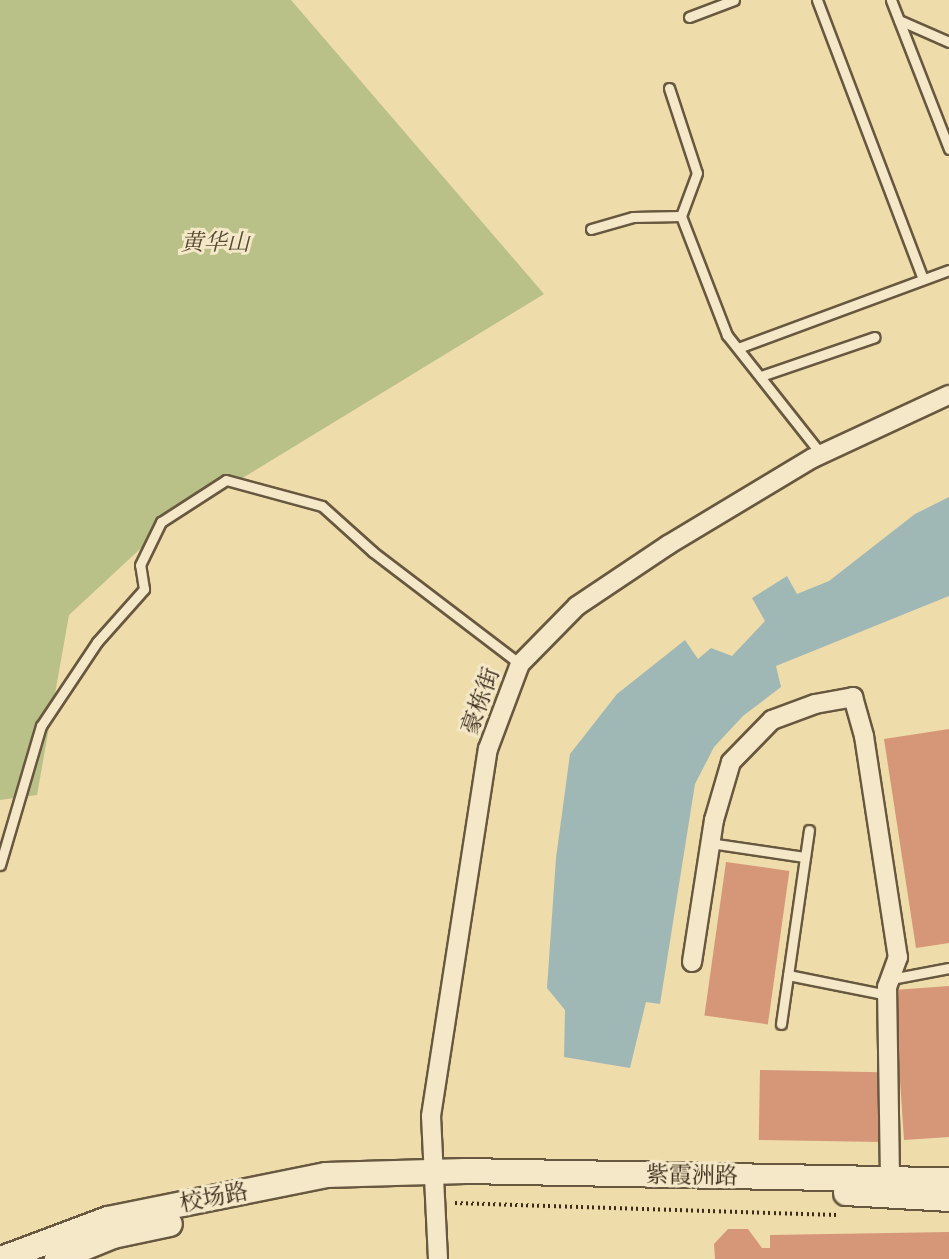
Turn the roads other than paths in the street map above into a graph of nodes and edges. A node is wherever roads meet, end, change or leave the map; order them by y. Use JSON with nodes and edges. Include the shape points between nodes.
{"nodes":[{"id":1,"x":734,"y":0,"type":"edge"},
{"id":2,"x":817,"y":0,"type":"edge"},
{"id":3,"x":891,"y":0,"type":"edge"},
{"id":4,"x":711,"y":4,"type":"edge"},
{"id":5,"x":689,"y":17,"type":"dead end"},
{"id":6,"x":899,"y":20,"type":"junction"},
{"id":7,"x":949,"y":42,"type":"edge"},
{"id":8,"x":669,"y":88,"type":"dead end"},
{"id":9,"x":949,"y":149,"type":"edge"},
{"id":10,"x":681,"y":216,"type":"junction"},
{"id":11,"x":591,"y":229,"type":"dead end"},
{"id":12,"x":949,"y":270,"type":"edge"},
{"id":13,"x":923,"y":279,"type":"junction"},
{"id":14,"x":875,"y":337,"type":"dead end"},
{"id":15,"x":738,"y":348,"type":"junction"},
{"id":16,"x":761,"y":376,"type":"junction"},
{"id":17,"x":949,"y":396,"type":"edge"},
{"id":18,"x":821,"y":454,"type":"junction"},
{"id":19,"x":520,"y":664,"type":"junction"},
{"id":20,"x":809,"y":830,"type":"dead end"},
{"id":21,"x":710,"y":843,"type":"junction"},
{"id":22,"x":805,"y":857,"type":"junction"},
{"id":23,"x":0,"y":865,"type":"edge"},
{"id":24,"x":692,"y":962,"type":"dead end"},
{"id":25,"x":949,"y":968,"type":"edge"},
{"id":26,"x":788,"y":975,"type":"junction"},
{"id":27,"x":888,"y":987,"type":"junction"},
{"id":28,"x":781,"y":1024,"type":"dead end"},
{"id":29,"x":890,"y":1177,"type":"junction"},
{"id":30,"x":949,"y":1180,"type":"edge"},
{"id":31,"x":439,"y":1188,"type":"junction"},
{"id":32,"x":949,"y":1199,"type":"edge"},
{"id":33,"x":1,"y":1259,"type":"edge"},
{"id":34,"x":57,"y":1259,"type":"edge"},
{"id":35,"x":438,"y":1259,"type":"edge"}],
"edges":[{"from":1,"to":4,"type":"lane"},
{"from":2,"to":13,"type":"lane"},
{"from":3,"to":6,"type":"lane"},
{"from":4,"to":5,"type":"lane"},
{"from":6,"to":7,"type":"lane"},
{"from":6,"to":9,"type":"lane"},
{"from":8,"to":10,"type":"lane","via":[[697,173]]},
{"from":10,"to":11,"type":"lane","via":[[634,217]]},
{"from":10,"to":15,"type":"lane","via":[[727,335]]},
{"from":12,"to":13,"type":"lane"},
{"from":13,"to":15,"type":"lane"},
{"from":14,"to":16,"type":"lane"},
{"from":15,"to":16,"type":"lane"},
{"from":16,"to":18,"type":"lane"},
{"from":17,"to":18,"type":"street","name":"豪栋街"},
{"from":18,"to":19,"type":"street","name":"豪栋街","via":[[668,545],[577,606]]},
{"from":19,"to":23,"type":"lane","via":[[373,552],[322,506],[226,480],[161,522],[140,565],[144,589],[97,642],[41,726]]},
{"from":19,"to":31,"type":"street","name":"豪栋街","via":[[488,749],[470,854],[431,1116]]},
{"from":20,"to":22,"type":"lane"},
{"from":21,"to":22,"type":"lane"},
{"from":21,"to":24,"type":"street"},
{"from":21,"to":27,"type":"street","via":[[732,762],[772,720],[816,704],[853,698],[864,736],[898,957]]},
{"from":22,"to":26,"type":"lane"},
{"from":25,"to":27,"type":"lane"},
{"from":26,"to":27,"type":"lane"},
{"from":26,"to":28,"type":"lane"},
{"from":27,"to":29,"type":"street"},
{"from":29,"to":30,"type":"street","name":"紫霞洲路"},
{"from":29,"to":31,"type":"street","name":"紫霞洲路"},
{"from":31,"to":32,"type":"street","name":"紫霞洲路","via":[[854,1193]]},
{"from":31,"to":33,"type":"street","name":"校场路","via":[[326,1175],[108,1219]]},
{"from":31,"to":34,"type":"street","name":"校场路","via":[[328,1191],[113,1236]]},
{"from":31,"to":35,"type":"street","name":"豪栋街"}]}
